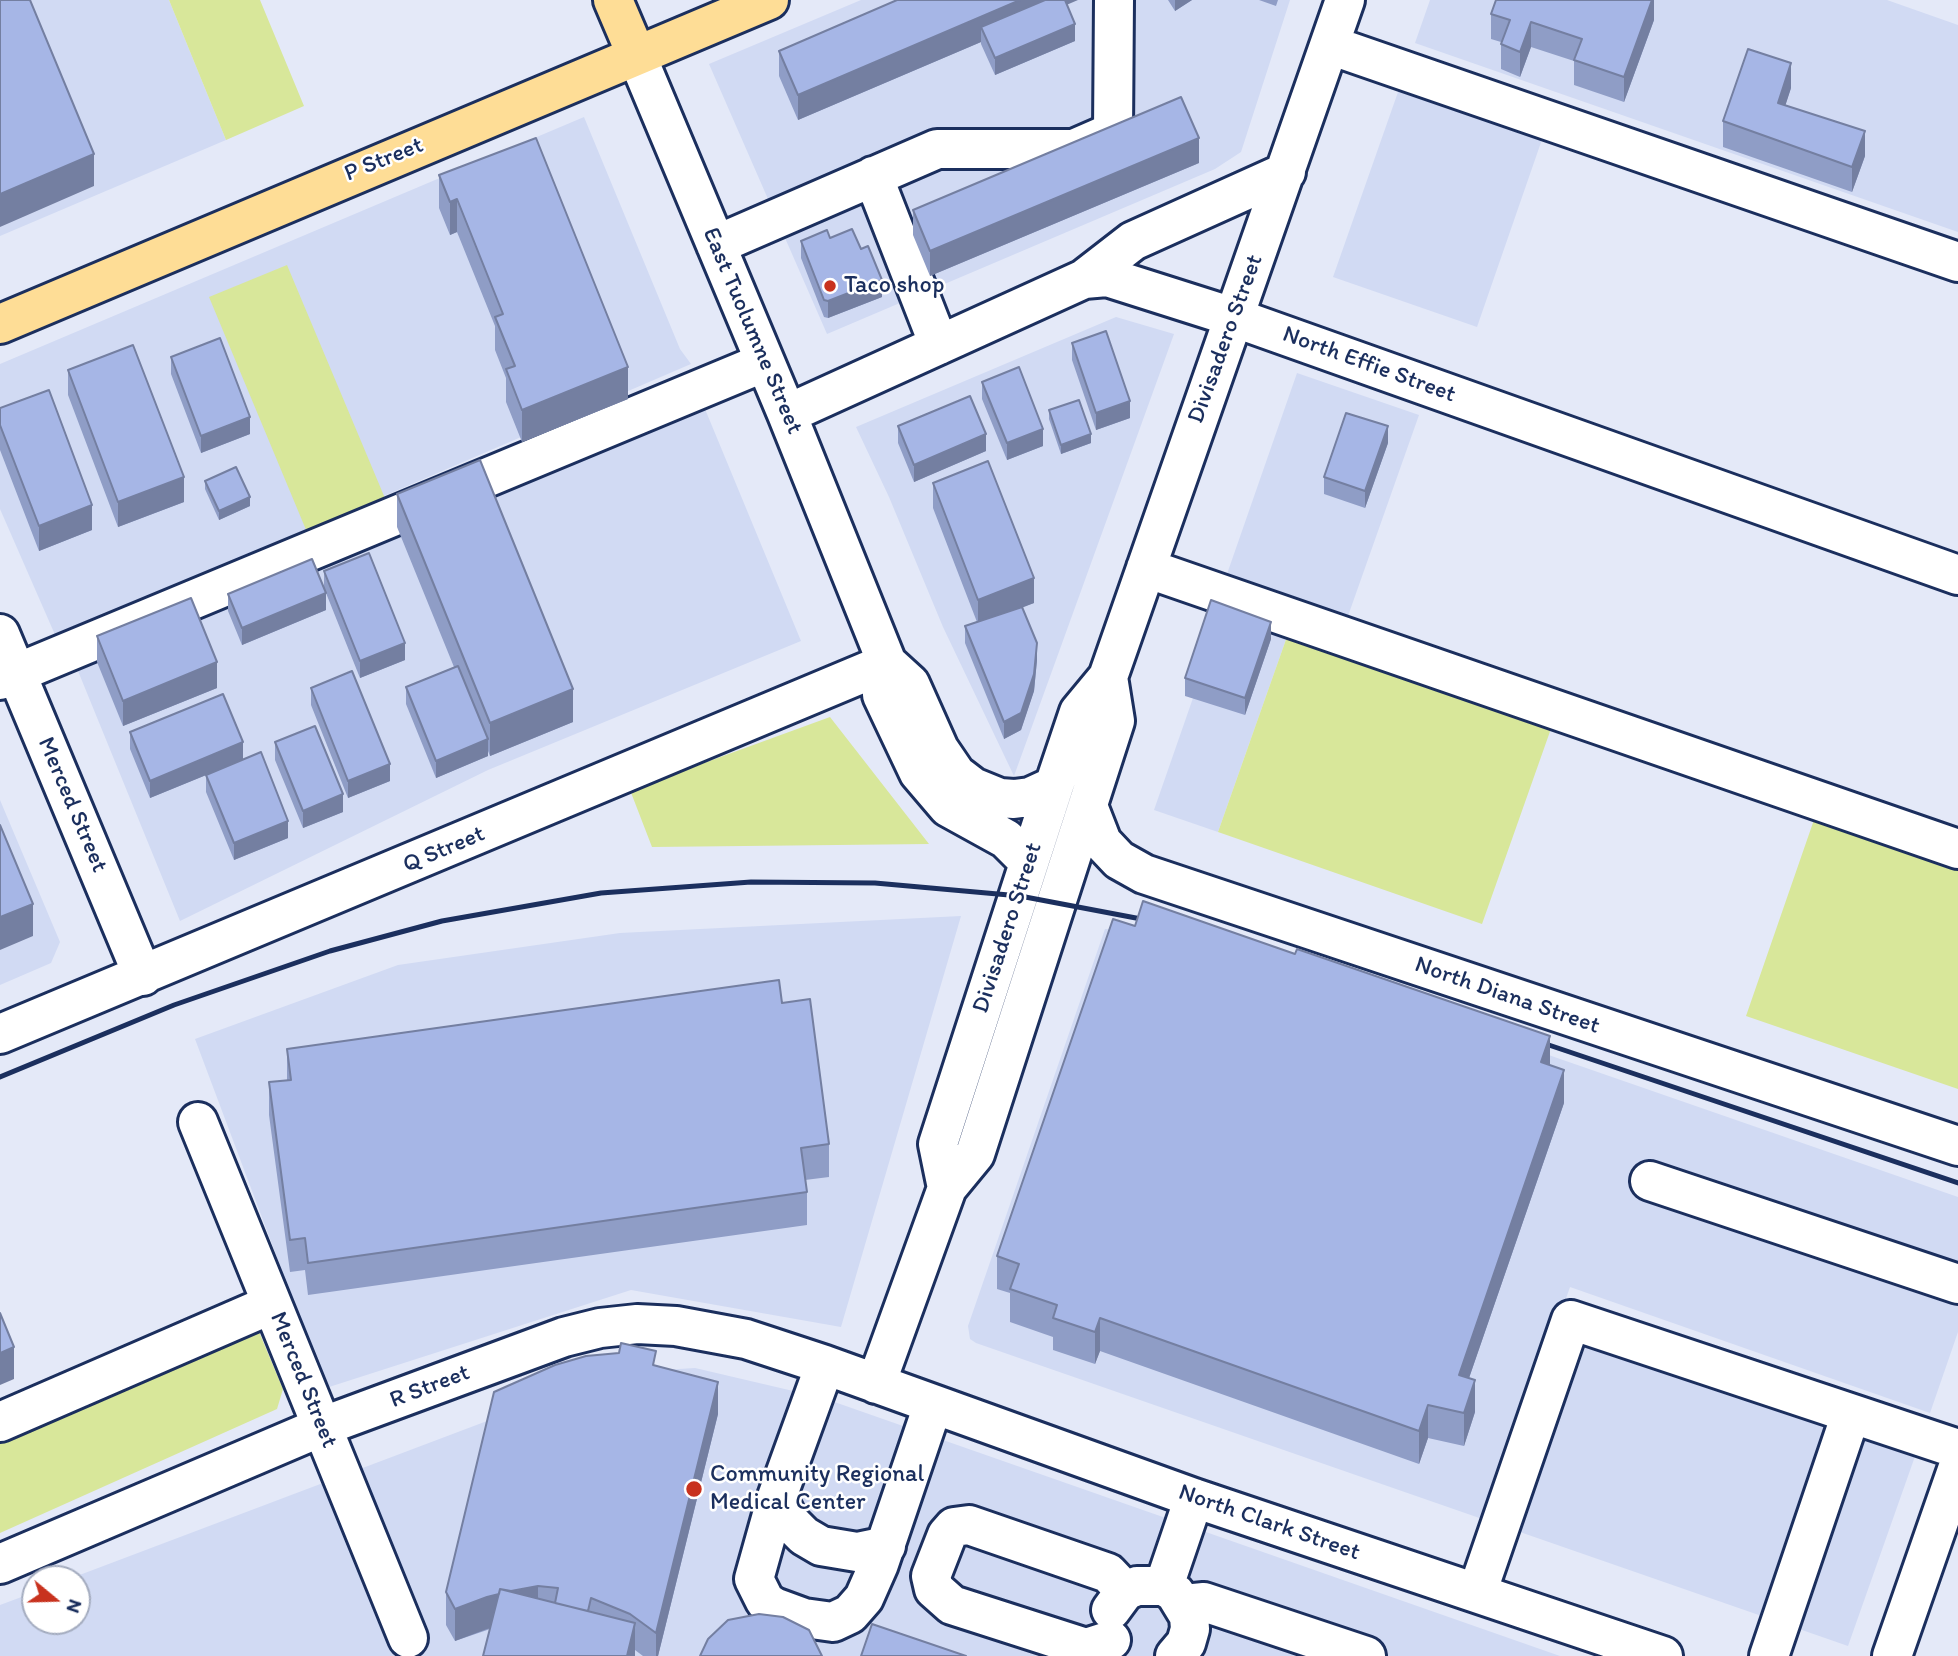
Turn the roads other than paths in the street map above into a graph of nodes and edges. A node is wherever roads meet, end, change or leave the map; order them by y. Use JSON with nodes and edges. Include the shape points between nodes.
{"nodes":[{"id":1,"x":613,"y":0,"type":"edge"},
{"id":2,"x":769,"y":0,"type":"edge"},
{"id":3,"x":1114,"y":0,"type":"edge"},
{"id":4,"x":1345,"y":0,"type":"edge"},
{"id":5,"x":1330,"y":46,"type":"junction"},
{"id":6,"x":636,"y":54,"type":"junction"},
{"id":7,"x":1286,"y":172,"type":"junction"},
{"id":8,"x":873,"y":176,"type":"junction"},
{"id":9,"x":716,"y":245,"type":"junction"},
{"id":10,"x":1958,"y":262,"type":"edge"},
{"id":11,"x":1084,"y":279,"type":"junction"},
{"id":12,"x":1233,"y":317,"type":"junction"},
{"id":13,"x":0,"y":324,"type":"edge"},
{"id":14,"x":939,"y":345,"type":"junction"},
{"id":15,"x":765,"y":362,"type":"junction"},
{"id":16,"x":787,"y":414,"type":"junction"},
{"id":17,"x":1146,"y":568,"type":"junction"},
{"id":18,"x":1958,"y":575,"type":"edge"},
{"id":19,"x":0,"y":634,"type":"edge"},
{"id":20,"x":887,"y":663,"type":"junction"},
{"id":21,"x":8,"y":676,"type":"edge"},
{"id":22,"x":1108,"y":677,"type":"junction"},
{"id":23,"x":1054,"y":786,"type":"junction"},
{"id":24,"x":1088,"y":806,"type":"junction"},
{"id":25,"x":1958,"y":849,"type":"edge"},
{"id":26,"x":1029,"y":863,"type":"junction"},
{"id":27,"x":143,"y":976,"type":"junction"},
{"id":28,"x":0,"y":1034,"type":"edge"},
{"id":29,"x":198,"y":1122,"type":"dead end"},
{"id":30,"x":1958,"y":1146,"type":"edge"},
{"id":31,"x":1650,"y":1181,"type":"dead end"},
{"id":32,"x":947,"y":1188,"type":"junction"},
{"id":33,"x":1958,"y":1284,"type":"edge"},
{"id":34,"x":272,"y":1304,"type":"junction"},
{"id":35,"x":825,"y":1365,"type":"junction"},
{"id":36,"x":876,"y":1384,"type":"junction"},
{"id":37,"x":933,"y":1405,"type":"junction"},
{"id":38,"x":1851,"y":1415,"type":"junction"},
{"id":39,"x":0,"y":1422,"type":"edge"},
{"id":40,"x":321,"y":1427,"type":"junction"},
{"id":41,"x":1958,"y":1449,"type":"edge"},
{"id":42,"x":1958,"y":1467,"type":"edge"},
{"id":43,"x":777,"y":1497,"type":"junction"},
{"id":44,"x":1194,"y":1498,"type":"junction"},
{"id":45,"x":886,"y":1546,"type":"junction"},
{"id":46,"x":0,"y":1563,"type":"edge"},
{"id":47,"x":1125,"y":1591,"type":"junction"},
{"id":48,"x":1477,"y":1593,"type":"junction"},
{"id":49,"x":1174,"y":1595,"type":"junction"},
{"id":50,"x":408,"y":1638,"type":"dead end"},
{"id":51,"x":1117,"y":1648,"type":"edge"},
{"id":52,"x":1175,"y":1656,"type":"edge"},
{"id":53,"x":1366,"y":1656,"type":"edge"},
{"id":54,"x":1663,"y":1656,"type":"edge"},
{"id":55,"x":1769,"y":1656,"type":"edge"},
{"id":56,"x":1892,"y":1656,"type":"edge"}],
"edges":[{"from":1,"to":6,"type":"main road","name":"East Tuolumne Street"},
{"from":2,"to":6,"type":"main road","name":"P Street"},
{"from":3,"to":8,"type":"street","via":[[1113,132],[1074,149],[937,149]]},
{"from":4,"to":5,"type":"street","name":"Divisadero Street"},
{"from":5,"to":7,"type":"street","name":"Divisadero Street"},
{"from":5,"to":10,"type":"street"},
{"from":6,"to":9,"type":"street","name":"East Tuolumne Street"},
{"from":6,"to":13,"type":"main road","name":"P Street"},
{"from":7,"to":11,"type":"street","via":[[1133,241]]},
{"from":7,"to":12,"type":"street","name":"Divisadero Street"},
{"from":8,"to":9,"type":"street"},
{"from":8,"to":14,"type":"street"},
{"from":9,"to":15,"type":"street","name":"East Tuolumne Street"},
{"from":11,"to":12,"type":"street","name":"North Effie Street","via":[[1107,277],[1129,282]]},
{"from":11,"to":14,"type":"street","name":"North Effie Street"},
{"from":12,"to":17,"type":"street","name":"Divisadero Street"},
{"from":12,"to":18,"type":"street","name":"North Effie Street"},
{"from":14,"to":16,"type":"street","name":"North Effie Street"},
{"from":15,"to":16,"type":"street","name":"East Tuolumne Street"},
{"from":15,"to":21,"type":"street"},
{"from":16,"to":20,"type":"street","name":"East Tuolumne Street"},
{"from":17,"to":22,"type":"street","name":"Divisadero Street"},
{"from":17,"to":25,"type":"street"},
{"from":19,"to":21,"type":"street","name":"Merced Street"},
{"from":20,"to":23,"type":"street","name":"East Tuolumne Street","via":[[910,684],[939,749],[973,787],[1014,799]]},
{"from":20,"to":26,"type":"street","name":"East Tuolumne Street","via":[[882,695],[919,773],[948,807],[1006,839]]},
{"from":20,"to":27,"type":"street","name":"Q Street"},
{"from":21,"to":27,"type":"street","name":"Merced Street"},
{"from":22,"to":23,"type":"street","name":"Divisadero Street","via":[[1079,712]]},
{"from":22,"to":24,"type":"street","name":"Divisadero Street","via":[[1115,722]]},
{"from":23,"to":26,"type":"street","name":"Divisadero Street"},
{"from":24,"to":30,"type":"street","name":"North Diana Street","via":[[1102,842],[1119,860],[1144,874]]},
{"from":24,"to":32,"type":"street","name":"Divisadero Street","via":[[975,1154]]},
{"from":26,"to":32,"type":"street","name":"Divisadero Street","via":[[937,1144]]},
{"from":27,"to":28,"type":"street","name":"Q Street"},
{"from":29,"to":34,"type":"street","name":"Merced Street"},
{"from":31,"to":33,"type":"street"},
{"from":32,"to":36,"type":"street","name":"Divisadero Street"},
{"from":34,"to":39,"type":"street"},
{"from":34,"to":40,"type":"street","name":"Merced Street"},
{"from":35,"to":36,"type":"street","name":"R Street"},
{"from":35,"to":40,"type":"street","name":"R Street","via":[[746,1339],[676,1326],[600,1328],[564,1337]]},
{"from":35,"to":43,"type":"street"},
{"from":36,"to":37,"type":"street","name":"North Clark Street"},
{"from":37,"to":44,"type":"street","name":"North Clark Street"},
{"from":37,"to":45,"type":"street"},
{"from":38,"to":41,"type":"street"},
{"from":38,"to":48,"type":"street","via":[[1571,1320]]},
{"from":38,"to":55,"type":"street"},
{"from":40,"to":46,"type":"street","name":"R Street"},
{"from":40,"to":50,"type":"street","name":"Merced Street"},
{"from":42,"to":56,"type":"street"},
{"from":43,"to":45,"type":"street","via":[[789,1521],[821,1546],[857,1552]]},
{"from":43,"to":45,"type":"street","via":[[754,1579],[765,1601],[774,1607],[833,1622],[850,1614],[864,1598]]},
{"from":44,"to":48,"type":"street","name":"North Clark Street"},
{"from":44,"to":49,"type":"street"},
{"from":47,"to":49,"type":"street","via":[[1150,1584]]},
{"from":47,"to":51,"type":"street","via":[[1110,1613],[1108,1626]]},
{"from":47,"to":51,"type":"street","via":[[1108,1573],[969,1525],[954,1527],[947,1535],[932,1576],[934,1589],[952,1605],[1086,1648]]},
{"from":48,"to":54,"type":"street","name":"North Clark Street"},
{"from":49,"to":52,"type":"street","via":[[1190,1629]]},
{"from":49,"to":53,"type":"street"}]}
